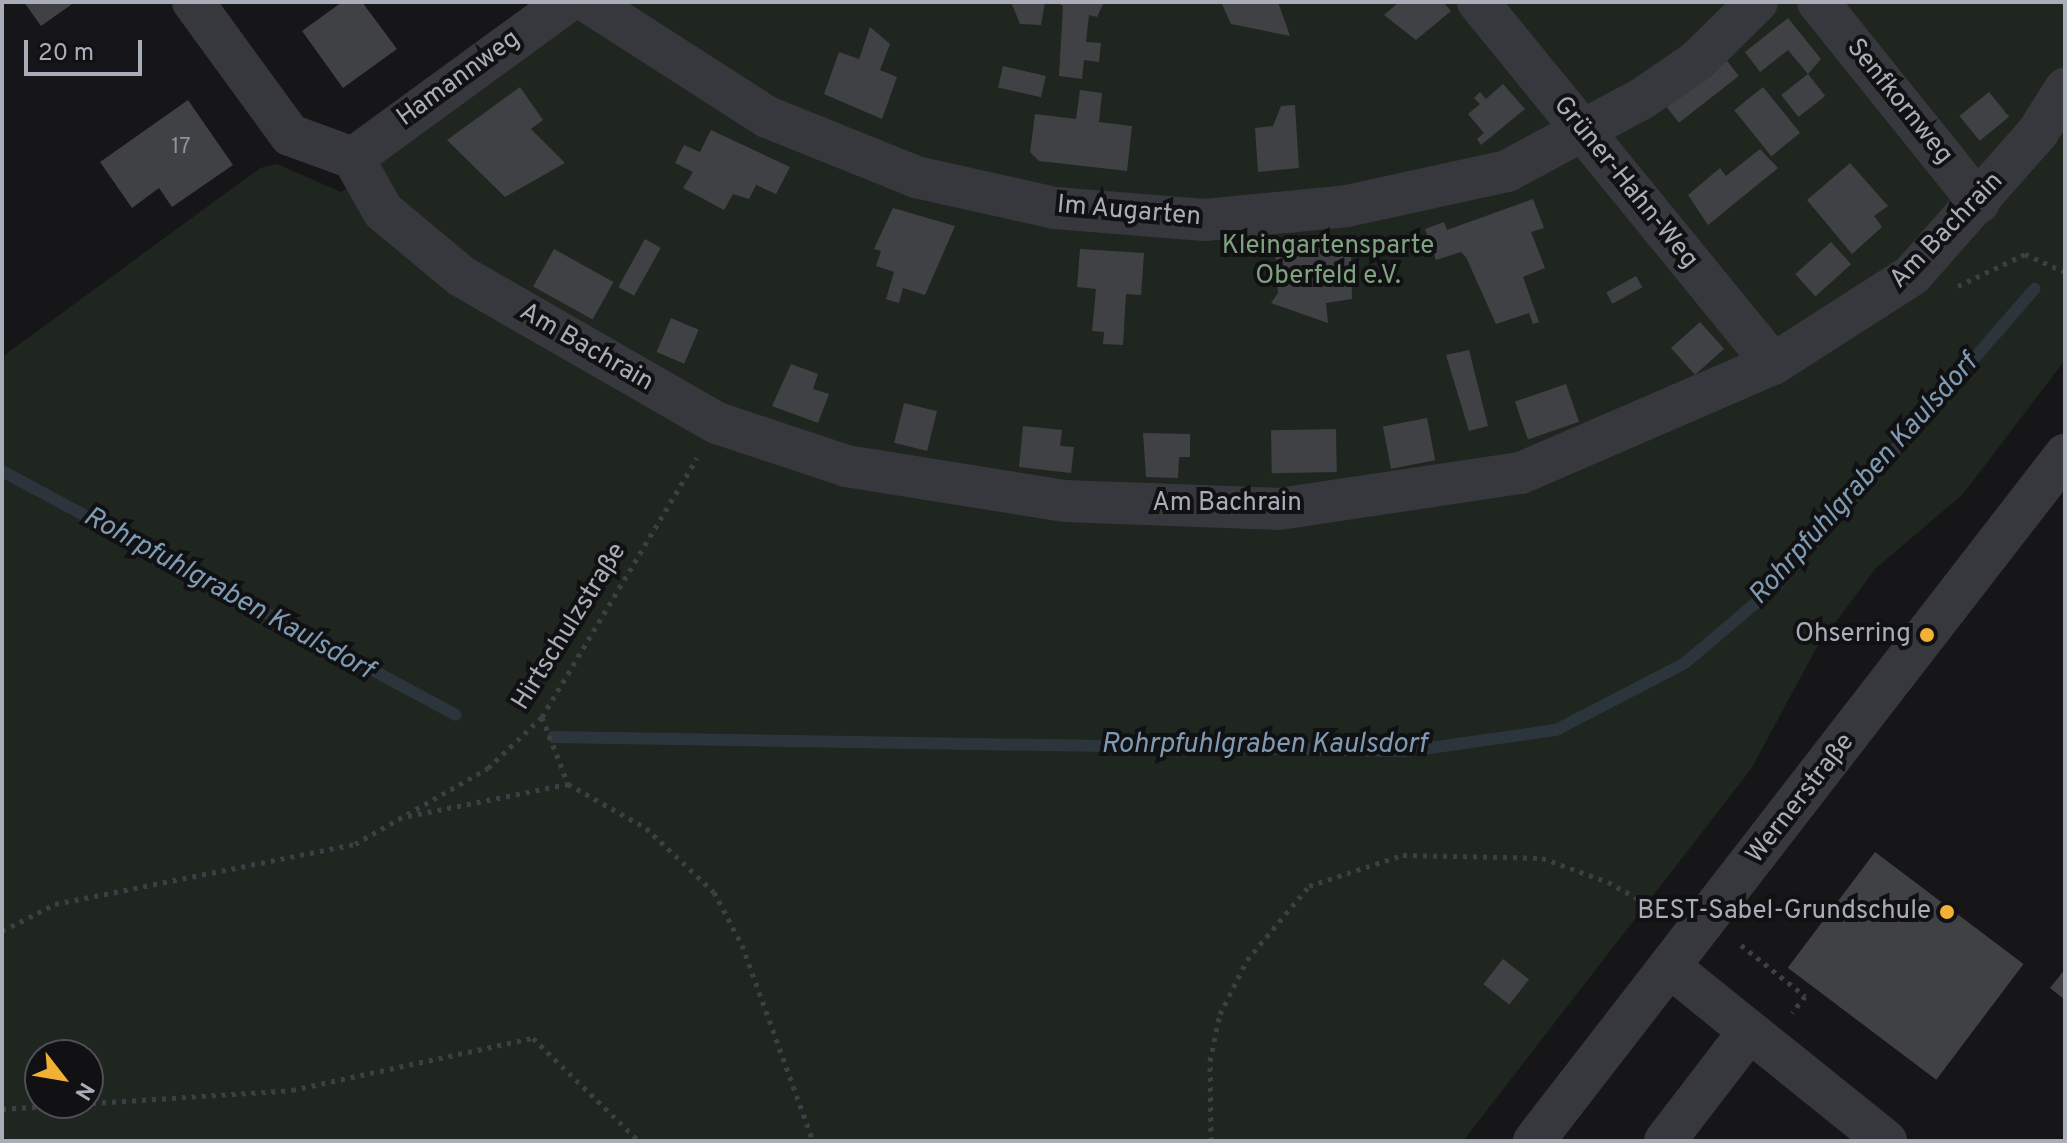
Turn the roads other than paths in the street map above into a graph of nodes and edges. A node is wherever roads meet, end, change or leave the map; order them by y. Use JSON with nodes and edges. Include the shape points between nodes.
{"nodes":[{"id":1,"x":193,"y":2,"type":"edge"},
{"id":2,"x":567,"y":2,"type":"edge"},
{"id":3,"x":588,"y":2,"type":"edge"},
{"id":4,"x":1478,"y":2,"type":"edge"},
{"id":5,"x":1757,"y":2,"type":"edge"},
{"id":6,"x":1818,"y":2,"type":"edge"},
{"id":7,"x":2065,"y":89,"type":"edge"},
{"id":8,"x":1584,"y":133,"type":"junction"},
{"id":9,"x":353,"y":158,"type":"junction"},
{"id":10,"x":1979,"y":202,"type":"junction"},
{"id":11,"x":1773,"y":364,"type":"junction"},
{"id":12,"x":2065,"y":455,"type":"edge"},
{"id":13,"x":1682,"y":952,"type":"junction"},
{"id":14,"x":1757,"y":1040,"type":"junction"},
{"id":15,"x":1534,"y":1141,"type":"edge"},
{"id":16,"x":1665,"y":1141,"type":"edge"},
{"id":17,"x":1886,"y":1141,"type":"edge"}],
"edges":[{"from":1,"to":9,"type":"street","via":[[290,135]]},
{"from":2,"to":9,"type":"street","name":"Hamannweg"},
{"from":3,"to":8,"type":"street","name":"Im Augarten","via":[[767,117],[916,177],[1055,208],[1205,220],[1347,206],[1507,171]]},
{"from":4,"to":8,"type":"street","name":"Grüner-Hahn-Weg"},
{"from":5,"to":8,"type":"street","name":"Im Augarten","via":[[1697,61]]},
{"from":6,"to":10,"type":"street","name":"Senfkornweg"},
{"from":7,"to":10,"type":"street","name":"Am Bachrain"},
{"from":8,"to":11,"type":"street","name":"Grüner-Hahn-Weg"},
{"from":9,"to":11,"type":"street","name":"Am Bachrain","via":[[383,211],[461,276],[717,423],[846,466],[1048,499],[1279,509],[1521,473]]},
{"from":10,"to":11,"type":"street","name":"Am Bachrain","via":[[1912,275]]},
{"from":12,"to":13,"type":"street","name":"Wernerstraße"},
{"from":13,"to":14,"type":"street"},
{"from":13,"to":15,"type":"street","name":"Wernerstraße"},
{"from":14,"to":16,"type":"street"},
{"from":14,"to":17,"type":"street"}]}
